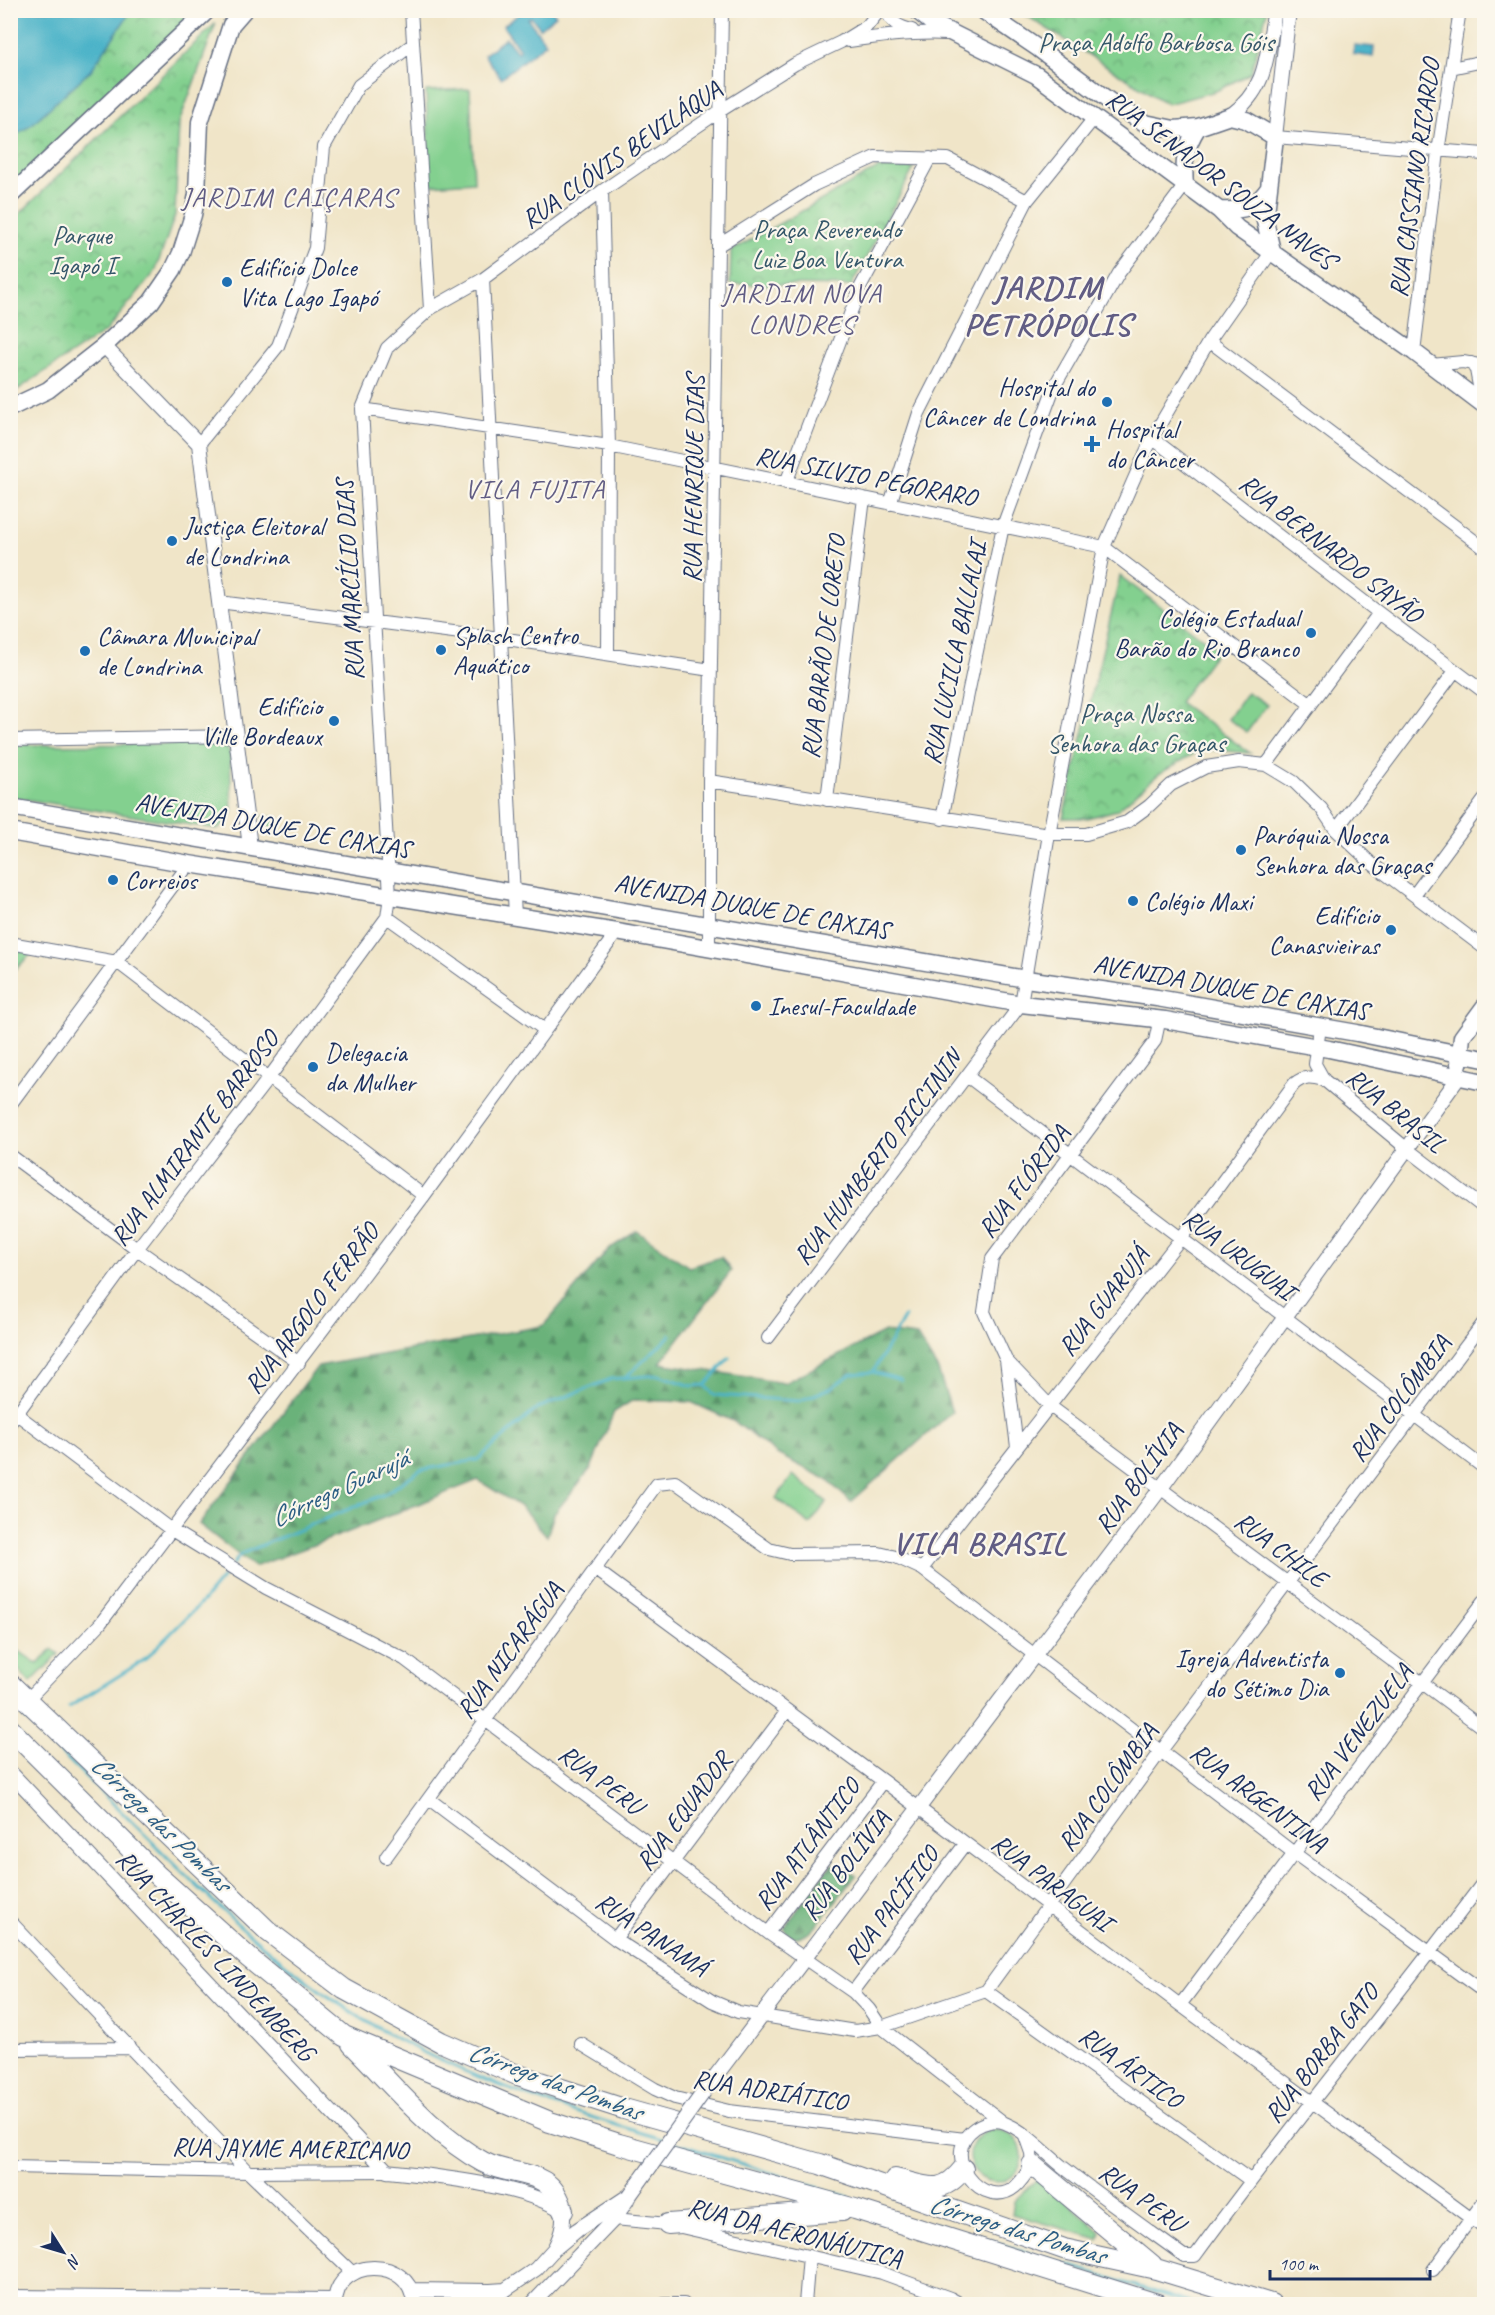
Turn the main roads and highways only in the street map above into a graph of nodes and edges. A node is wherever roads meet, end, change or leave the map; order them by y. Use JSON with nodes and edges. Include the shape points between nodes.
{"nodes":[{"id":1,"x":208,"y":10,"type":"edge"},
{"id":2,"x":244,"y":10,"type":"edge"},
{"id":3,"x":916,"y":10,"type":"edge"},
{"id":4,"x":981,"y":10,"type":"edge"},
{"id":5,"x":1198,"y":127,"type":"junction"},
{"id":6,"x":1185,"y":184,"type":"junction"},
{"id":7,"x":1269,"y":188,"type":"junction"},
{"id":8,"x":10,"y":196,"type":"edge"},
{"id":9,"x":1218,"y":210,"type":"junction"},
{"id":10,"x":1272,"y":251,"type":"junction"},
{"id":11,"x":1480,"y":392,"type":"edge"},
{"id":12,"x":10,"y":408,"type":"edge"},
{"id":13,"x":10,"y":807,"type":"edge"},
{"id":14,"x":11,"y":832,"type":"edge"},
{"id":15,"x":166,"y":832,"type":"junction"},
{"id":16,"x":161,"y":859,"type":"junction"},
{"id":17,"x":330,"y":861,"type":"junction"},
{"id":18,"x":325,"y":886,"type":"junction"},
{"id":19,"x":592,"y":905,"type":"junction"},
{"id":20,"x":556,"y":922,"type":"junction"},
{"id":21,"x":887,"y":955,"type":"junction"},
{"id":22,"x":818,"y":967,"type":"junction"},
{"id":23,"x":1157,"y":998,"type":"junction"},
{"id":24,"x":1174,"y":1001,"type":"junction"},
{"id":25,"x":1485,"y":1007,"type":"edge"},
{"id":26,"x":1163,"y":1020,"type":"junction"},
{"id":27,"x":1460,"y":1055,"type":"junction"},
{"id":28,"x":1483,"y":1056,"type":"edge"},
{"id":29,"x":1459,"y":1077,"type":"junction"},
{"id":30,"x":1485,"y":1082,"type":"edge"},
{"id":31,"x":10,"y":1684,"type":"edge"},
{"id":32,"x":10,"y":1729,"type":"edge"},
{"id":33,"x":344,"y":2036,"type":"junction"},
{"id":34,"x":820,"y":2164,"type":"junction"},
{"id":35,"x":1032,"y":2165,"type":"road end"},
{"id":36,"x":963,"y":2169,"type":"road end"},
{"id":37,"x":855,"y":2210,"type":"junction"},
{"id":38,"x":563,"y":2211,"type":"road end"},
{"id":39,"x":668,"y":2224,"type":"road end"},
{"id":40,"x":1156,"y":2269,"type":"junction"},
{"id":41,"x":1157,"y":2304,"type":"edge"},
{"id":42,"x":1271,"y":2304,"type":"edge"}],
"edges":[{"from":1,"to":8,"type":"main road"},
{"from":2,"to":12,"type":"main road","via":[[231,25],[200,122],[197,194],[182,253],[173,270],[151,302],[104,346],[48,390]]},
{"from":3,"to":6,"type":"main road","name":"RUA SENADOR SOUZA NAVES","via":[[932,23],[1036,75]]},
{"from":4,"to":5,"type":"main road","via":[[1145,123],[1174,129]]},
{"from":5,"to":6,"type":"main road","via":[[1183,162]]},
{"from":5,"to":7,"type":"main road","via":[[1230,116],[1246,120],[1275,137]]},
{"from":6,"to":9,"type":"main road","name":"RUA SENADOR SOUZA NAVES"},
{"from":7,"to":9,"type":"main road","via":[[1251,206],[1238,211]]},
{"from":7,"to":10,"type":"main road","via":[[1265,221]]},
{"from":9,"to":10,"type":"main road","name":"RUA SENADOR SOUZA NAVES"},
{"from":10,"to":11,"type":"main road","name":"RUA SENADOR SOUZA NAVES","via":[[1431,365]]},
{"from":13,"to":15,"type":"main road","name":"AVENIDA DUQUE DE CAXIAS"},
{"from":14,"to":16,"type":"main road","name":"AVENIDA DUQUE DE CAXIAS"},
{"from":15,"to":16,"type":"main road"},
{"from":15,"to":17,"type":"main road","name":"AVENIDA DUQUE DE CAXIAS"},
{"from":16,"to":18,"type":"main road","name":"AVENIDA DUQUE DE CAXIAS"},
{"from":17,"to":18,"type":"main road"},
{"from":17,"to":19,"type":"main road","name":"AVENIDA DUQUE DE CAXIAS"},
{"from":18,"to":20,"type":"main road","name":"AVENIDA DUQUE DE CAXIAS"},
{"from":19,"to":20,"type":"main road","via":[[566,908]]},
{"from":19,"to":21,"type":"main road","name":"AVENIDA DUQUE DE CAXIAS"},
{"from":20,"to":22,"type":"main road","name":"AVENIDA DUQUE DE CAXIAS"},
{"from":21,"to":22,"type":"main road","via":[[877,969]]},
{"from":21,"to":23,"type":"main road","name":"AVENIDA DUQUE DE CAXIAS"},
{"from":22,"to":26,"type":"main road","name":"AVENIDA DUQUE DE CAXIAS","via":[[1021,1004]]},
{"from":23,"to":24,"type":"main road","name":"AVENIDA DUQUE DE CAXIAS"},
{"from":23,"to":26,"type":"main road","via":[[1152,1008]]},
{"from":24,"to":26,"type":"main road","via":[[1176,1012]]},
{"from":24,"to":27,"type":"main road","name":"AVENIDA DUQUE DE CAXIAS"},
{"from":25,"to":27,"type":"main road","via":[[1462,1037]]},
{"from":26,"to":29,"type":"main road","name":"AVENIDA DUQUE DE CAXIAS"},
{"from":27,"to":28,"type":"main road","name":"AVENIDA DUQUE DE CAXIAS"},
{"from":27,"to":29,"type":"main road"},
{"from":28,"to":29,"type":"main road"},
{"from":29,"to":30,"type":"main road","name":"AVENIDA DUQUE DE CAXIAS"},
{"from":31,"to":34,"type":"highway","via":[[269,1932],[344,1989],[441,2042],[515,2074]]},
{"from":32,"to":33,"type":"highway","via":[[158,1876]]},
{"from":33,"to":37,"type":"highway","via":[[550,2122]]},
{"from":33,"to":38,"type":"highway","via":[[446,2139],[487,2164],[531,2174],[548,2183],[560,2199]]},
{"from":34,"to":36,"type":"highway","via":[[939,2188],[953,2181]]},
{"from":34,"to":40,"type":"highway","via":[[1064,2249]]},
{"from":35,"to":40,"type":"highway"},
{"from":37,"to":39,"type":"highway"},
{"from":37,"to":41,"type":"highway"},
{"from":40,"to":42,"type":"highway"}]}
